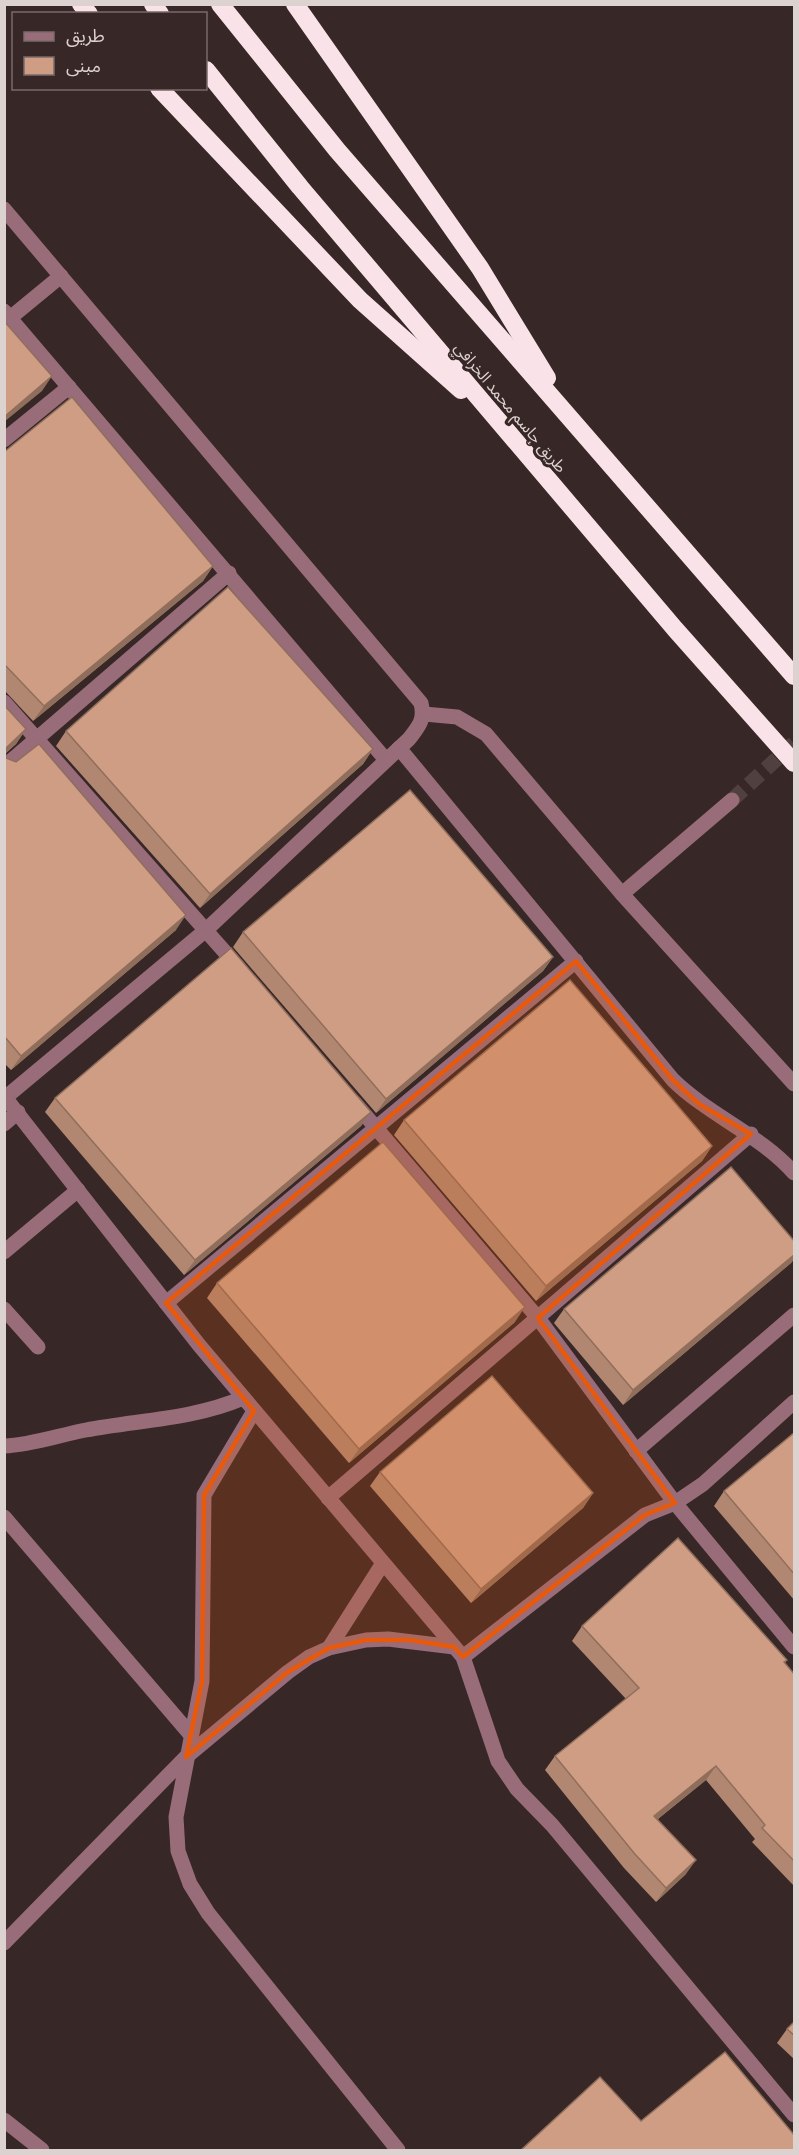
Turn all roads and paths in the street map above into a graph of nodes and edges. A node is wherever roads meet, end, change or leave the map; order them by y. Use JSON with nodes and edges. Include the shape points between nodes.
{"nodes":[{"id":1,"x":220,"y":4,"type":"edge"},
{"id":2,"x":295,"y":4,"type":"edge"},
{"id":3,"x":207,"y":71,"type":"edge"},
{"id":4,"x":161,"y":90,"type":"edge"},
{"id":5,"x":4,"y":209,"type":"edge"},
{"id":6,"x":61,"y":276,"type":"junction"},
{"id":7,"x":7,"y":314,"type":"edge"},
{"id":8,"x":69,"y":387,"type":"junction"},
{"id":9,"x":496,"y":419,"type":"junction"},
{"id":10,"x":574,"y":423,"type":"junction"},
{"id":11,"x":4,"y":440,"type":"edge"},
{"id":12,"x":229,"y":573,"type":"junction"},
{"id":13,"x":795,"y":676,"type":"edge"},
{"id":14,"x":4,"y":702,"type":"edge"},
{"id":15,"x":424,"y":714,"type":"junction"},
{"id":16,"x":36,"y":739,"type":"junction"},
{"id":17,"x":399,"y":748,"type":"junction"},
{"id":18,"x":386,"y":760,"type":"junction"},
{"id":19,"x":795,"y":763,"type":"edge"},
{"id":20,"x":4,"y":767,"type":"edge"},
{"id":21,"x":732,"y":800,"type":"tunnel mouth"},
{"id":22,"x":622,"y":894,"type":"junction"},
{"id":23,"x":206,"y":930,"type":"junction"},
{"id":24,"x":576,"y":961,"type":"junction"},
{"id":25,"x":252,"y":984,"type":"edge"},
{"id":26,"x":795,"y":1084,"type":"edge"},
{"id":27,"x":344,"y":1092,"type":"edge"},
{"id":28,"x":5,"y":1096,"type":"edge"},
{"id":29,"x":18,"y":1112,"type":"junction"},
{"id":30,"x":4,"y":1124,"type":"edge"},
{"id":31,"x":375,"y":1128,"type":"junction"},
{"id":32,"x":751,"y":1134,"type":"junction"},
{"id":33,"x":795,"y":1173,"type":"edge"},
{"id":34,"x":78,"y":1191,"type":"junction"},
{"id":35,"x":4,"y":1252,"type":"edge"},
{"id":36,"x":166,"y":1303,"type":"junction"},
{"id":37,"x":4,"y":1310,"type":"edge"},
{"id":38,"x":795,"y":1315,"type":"edge"},
{"id":39,"x":538,"y":1318,"type":"junction"},
{"id":40,"x":38,"y":1347,"type":"dead end"},
{"id":41,"x":243,"y":1398,"type":"junction"},
{"id":42,"x":795,"y":1402,"type":"edge"},
{"id":43,"x":254,"y":1411,"type":"junction"},
{"id":44,"x":4,"y":1446,"type":"edge"},
{"id":45,"x":636,"y":1451,"type":"junction"},
{"id":46,"x":328,"y":1498,"type":"junction"},
{"id":47,"x":675,"y":1503,"type":"junction"},
{"id":48,"x":4,"y":1517,"type":"edge"},
{"id":49,"x":383,"y":1563,"type":"junction"},
{"id":50,"x":795,"y":1647,"type":"edge"},
{"id":51,"x":329,"y":1648,"type":"junction"},
{"id":52,"x":459,"y":1652,"type":"junction"},
{"id":53,"x":191,"y":1735,"type":"junction"},
{"id":54,"x":186,"y":1756,"type":"junction"},
{"id":55,"x":4,"y":1943,"type":"edge"},
{"id":56,"x":795,"y":2115,"type":"edge"},
{"id":57,"x":4,"y":2120,"type":"edge"},
{"id":58,"x":42,"y":2151,"type":"edge"},
{"id":59,"x":398,"y":2151,"type":"edge"}],
"edges":[{"from":1,"to":10,"type":"highway","via":[[337,150]]},
{"from":2,"to":10,"type":"highway","via":[[480,268]]},
{"from":3,"to":9,"type":"highway","name":"طريق جاسم محمد الخرافي"},
{"from":4,"to":9,"type":"highway","via":[[360,300],[426,362]]},
{"from":5,"to":6,"type":"street"},
{"from":6,"to":7,"type":"street"},
{"from":6,"to":15,"type":"street","via":[[421,703]]},
{"from":7,"to":8,"type":"street"},
{"from":8,"to":11,"type":"street"},
{"from":8,"to":12,"type":"street"},
{"from":9,"to":19,"type":"highway","name":"طريق جاسم محمد الخرافي"},
{"from":10,"to":13,"type":"highway"},
{"from":12,"to":16,"type":"street"},
{"from":12,"to":18,"type":"street"},
{"from":14,"to":16,"type":"street"},
{"from":15,"to":17,"type":"street","via":[[422,723]]},
{"from":15,"to":22,"type":"street","via":[[457,717],[486,734]]},
{"from":16,"to":20,"type":"street"},
{"from":16,"to":23,"type":"street"},
{"from":17,"to":18,"type":"street"},
{"from":17,"to":24,"type":"street"},
{"from":18,"to":23,"type":"street"},
{"from":21,"to":22,"type":"street"},
{"from":22,"to":26,"type":"street"},
{"from":23,"to":25,"type":"street"},
{"from":23,"to":28,"type":"street"},
{"from":24,"to":31,"type":"street"},
{"from":24,"to":32,"type":"street","via":[[680,1086],[706,1108]]},
{"from":27,"to":31,"type":"street"},
{"from":28,"to":29,"type":"street"},
{"from":29,"to":30,"type":"street"},
{"from":29,"to":34,"type":"street"},
{"from":31,"to":36,"type":"street"},
{"from":31,"to":39,"type":"street"},
{"from":32,"to":33,"type":"street"},
{"from":32,"to":39,"type":"street"},
{"from":34,"to":35,"type":"street"},
{"from":34,"to":36,"type":"street"},
{"from":36,"to":41,"type":"street"},
{"from":37,"to":40,"type":"street"},
{"from":38,"to":45,"type":"street"},
{"from":39,"to":45,"type":"street"},
{"from":39,"to":46,"type":"street"},
{"from":41,"to":43,"type":"street"},
{"from":41,"to":44,"type":"street","via":[[223,1407],[154,1422]]},
{"from":42,"to":47,"type":"street","via":[[703,1484]]},
{"from":43,"to":46,"type":"street"},
{"from":43,"to":53,"type":"street","via":[[204,1496],[202,1681]]},
{"from":45,"to":47,"type":"street"},
{"from":46,"to":49,"type":"street"},
{"from":47,"to":50,"type":"street"},
{"from":47,"to":52,"type":"street","via":[[645,1515]]},
{"from":48,"to":53,"type":"street"},
{"from":49,"to":51,"type":"street"},
{"from":49,"to":52,"type":"street"},
{"from":51,"to":52,"type":"street","via":[[388,1640]]},
{"from":51,"to":54,"type":"street","via":[[288,1672]]},
{"from":52,"to":56,"type":"street","via":[[498,1761],[517,1789],[552,1825]]},
{"from":53,"to":54,"type":"street"},
{"from":54,"to":55,"type":"street"},
{"from":54,"to":59,"type":"street","via":[[176,1817],[178,1851],[189,1884]]},
{"from":57,"to":58,"type":"street"}]}
